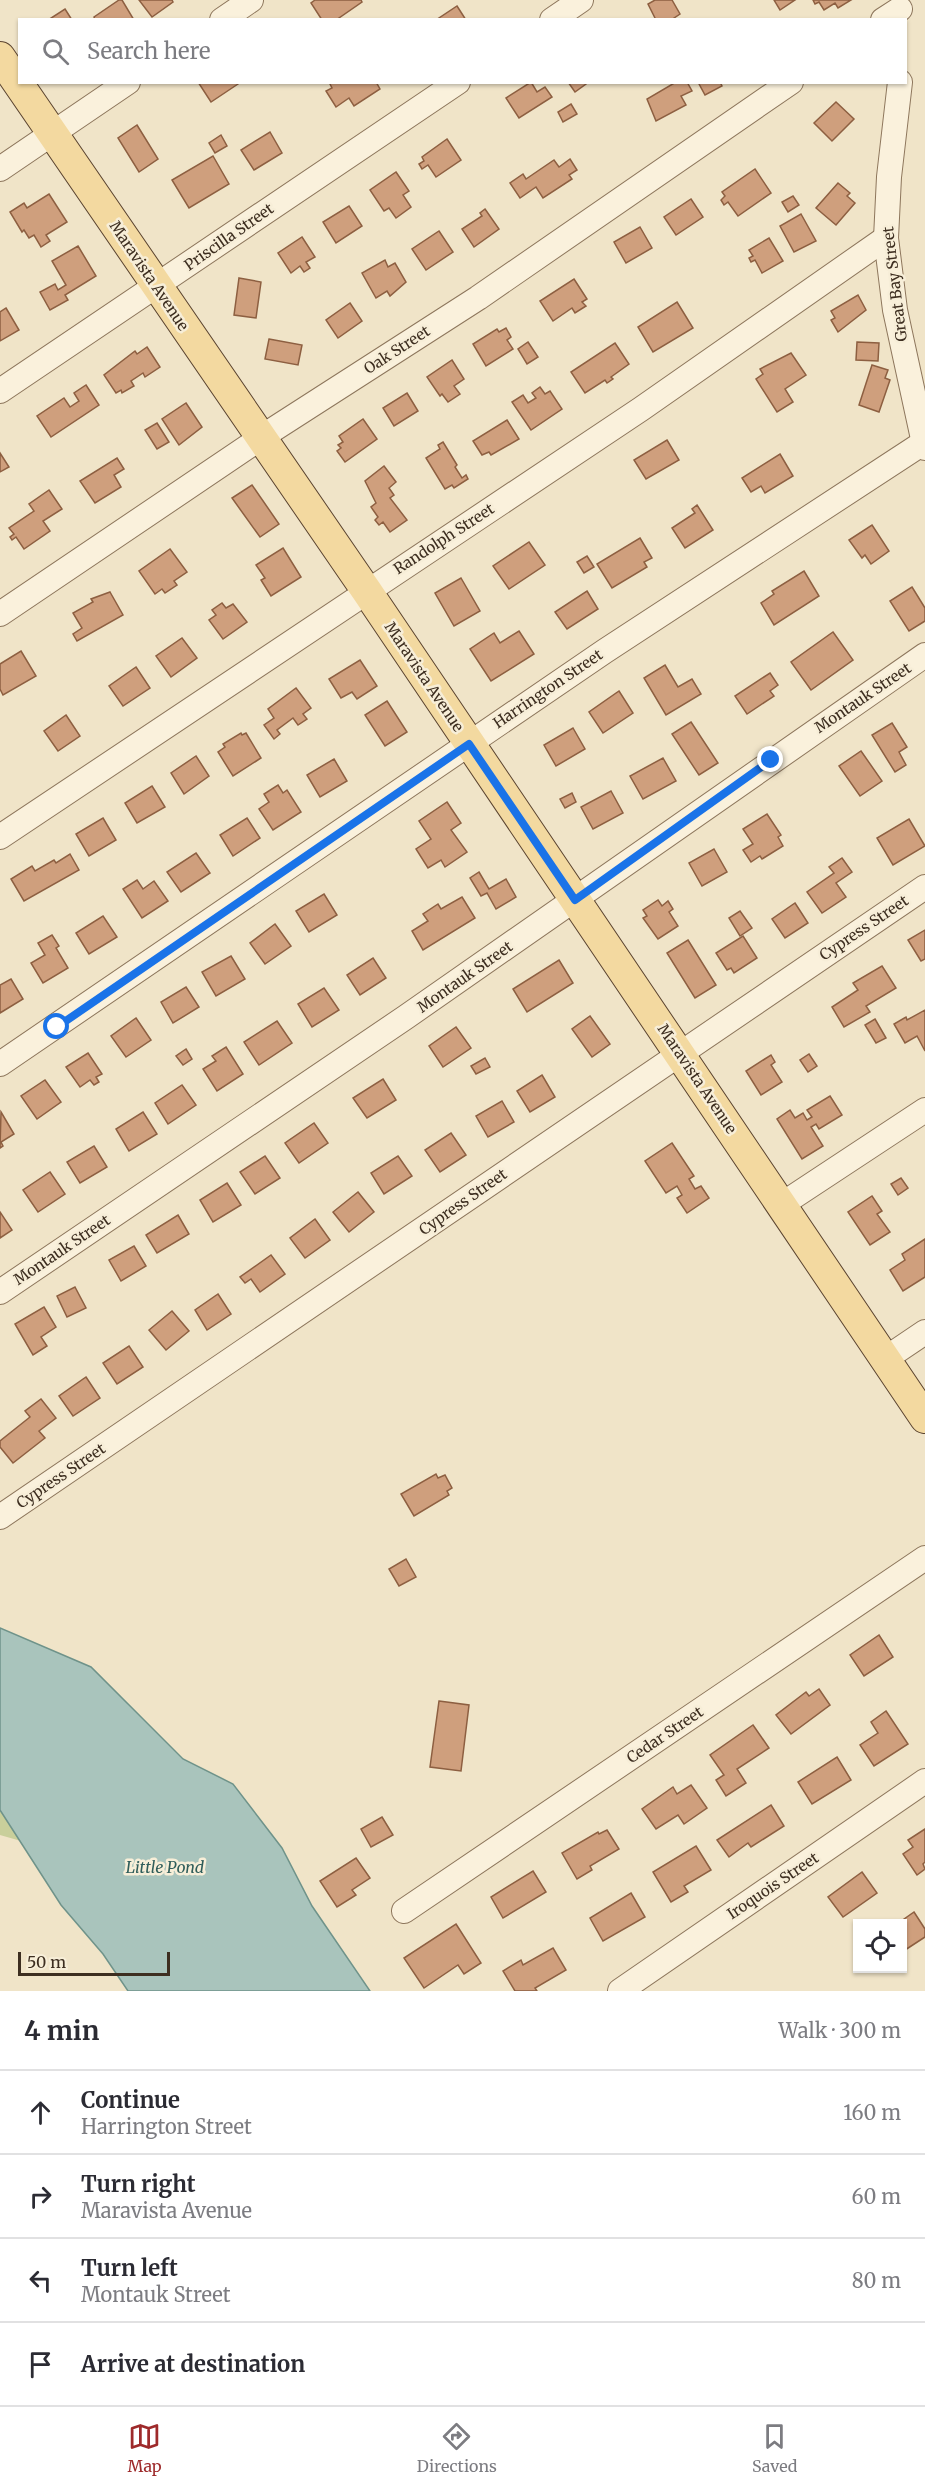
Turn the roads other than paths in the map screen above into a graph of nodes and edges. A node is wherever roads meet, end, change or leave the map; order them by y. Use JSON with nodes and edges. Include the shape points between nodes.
{"nodes":[{"id":1,"x":251,"y":0,"type":"edge"},
{"id":2,"x":581,"y":0,"type":"edge"},
{"id":3,"x":225,"y":18,"type":"edge"},
{"id":4,"x":555,"y":18,"type":"edge"},
{"id":5,"x":0,"y":57,"type":"edge"},
{"id":6,"x":18,"y":84,"type":"edge"},
{"id":7,"x":18,"y":84,"type":"edge"},
{"id":8,"x":125,"y":84,"type":"edge"},
{"id":9,"x":455,"y":84,"type":"edge"},
{"id":10,"x":788,"y":84,"type":"edge"},
{"id":11,"x":900,"y":84,"type":"edge"},
{"id":12,"x":52,"y":134,"type":"junction"},
{"id":13,"x":0,"y":169,"type":"edge"},
{"id":14,"x":886,"y":238,"type":"junction"},
{"id":15,"x":157,"y":287,"type":"junction"},
{"id":16,"x":0,"y":391,"type":"edge"},
{"id":17,"x":260,"y":439,"type":"junction"},
{"id":18,"x":924,"y":445,"type":"edge"},
{"id":19,"x":366,"y":590,"type":"junction"},
{"id":20,"x":0,"y":614,"type":"edge"},
{"id":21,"x":925,"y":655,"type":"edge"},
{"id":22,"x":469,"y":744,"type":"junction"},
{"id":23,"x":0,"y":837,"type":"edge"},
{"id":24,"x":925,"y":887,"type":"edge"},
{"id":25,"x":575,"y":900,"type":"junction"},
{"id":26,"x":679,"y":1053,"type":"junction"},
{"id":27,"x":0,"y":1064,"type":"edge"},
{"id":28,"x":925,"y":1110,"type":"edge"},
{"id":29,"x":782,"y":1205,"type":"junction"},
{"id":30,"x":0,"y":1292,"type":"edge"},
{"id":31,"x":925,"y":1332,"type":"edge"},
{"id":32,"x":885,"y":1359,"type":"junction"},
{"id":33,"x":925,"y":1418,"type":"edge"},
{"id":34,"x":0,"y":1517,"type":"edge"},
{"id":35,"x":925,"y":1558,"type":"edge"},
{"id":36,"x":925,"y":1781,"type":"edge"},
{"id":37,"x":404,"y":1911,"type":"dead end"},
{"id":38,"x":620,"y":1991,"type":"edge"}],
"edges":[{"from":1,"to":3,"type":"street"},
{"from":2,"to":4,"type":"street"},
{"from":5,"to":6,"type":"main road","name":"Maravista Avenue"},
{"from":7,"to":12,"type":"main road","name":"Maravista Avenue"},
{"from":8,"to":12,"type":"street"},
{"from":9,"to":15,"type":"street","name":"Priscilla Street"},
{"from":10,"to":17,"type":"street","name":"Oak Street","via":[[477,298]]},
{"from":11,"to":14,"type":"street","name":"Great Bay Street"},
{"from":12,"to":13,"type":"street"},
{"from":12,"to":15,"type":"main road","name":"Maravista Avenue"},
{"from":14,"to":18,"type":"street","name":"Great Bay Street","via":[[895,310]]},
{"from":14,"to":19,"type":"street","name":"Randolph Street","via":[[641,409]]},
{"from":15,"to":16,"type":"street","name":"Priscilla Street"},
{"from":15,"to":17,"type":"main road","name":"Maravista Avenue"},
{"from":17,"to":19,"type":"main road","name":"Maravista Avenue"},
{"from":17,"to":20,"type":"street","name":"Oak Street"},
{"from":18,"to":22,"type":"street","name":"Harrington Street","via":[[604,651]]},
{"from":19,"to":22,"type":"main road","name":"Maravista Avenue"},
{"from":19,"to":23,"type":"street","name":"Randolph Street"},
{"from":21,"to":25,"type":"street","name":"Montauk Street"},
{"from":22,"to":25,"type":"main road","name":"Maravista Avenue"},
{"from":22,"to":27,"type":"street","name":"Harrington Street"},
{"from":24,"to":26,"type":"street","name":"Cypress Street"},
{"from":25,"to":26,"type":"main road","name":"Maravista Avenue"},
{"from":25,"to":30,"type":"street","name":"Montauk Street"},
{"from":26,"to":29,"type":"main road","name":"Maravista Avenue"},
{"from":26,"to":34,"type":"street","name":"Cypress Street"},
{"from":28,"to":29,"type":"street"},
{"from":29,"to":32,"type":"main road","name":"Maravista Avenue"},
{"from":31,"to":32,"type":"street"},
{"from":32,"to":33,"type":"main road","name":"Maravista Avenue"},
{"from":35,"to":37,"type":"street","name":"Cedar Street"},
{"from":36,"to":38,"type":"street","name":"Iroquois Street"}]}
